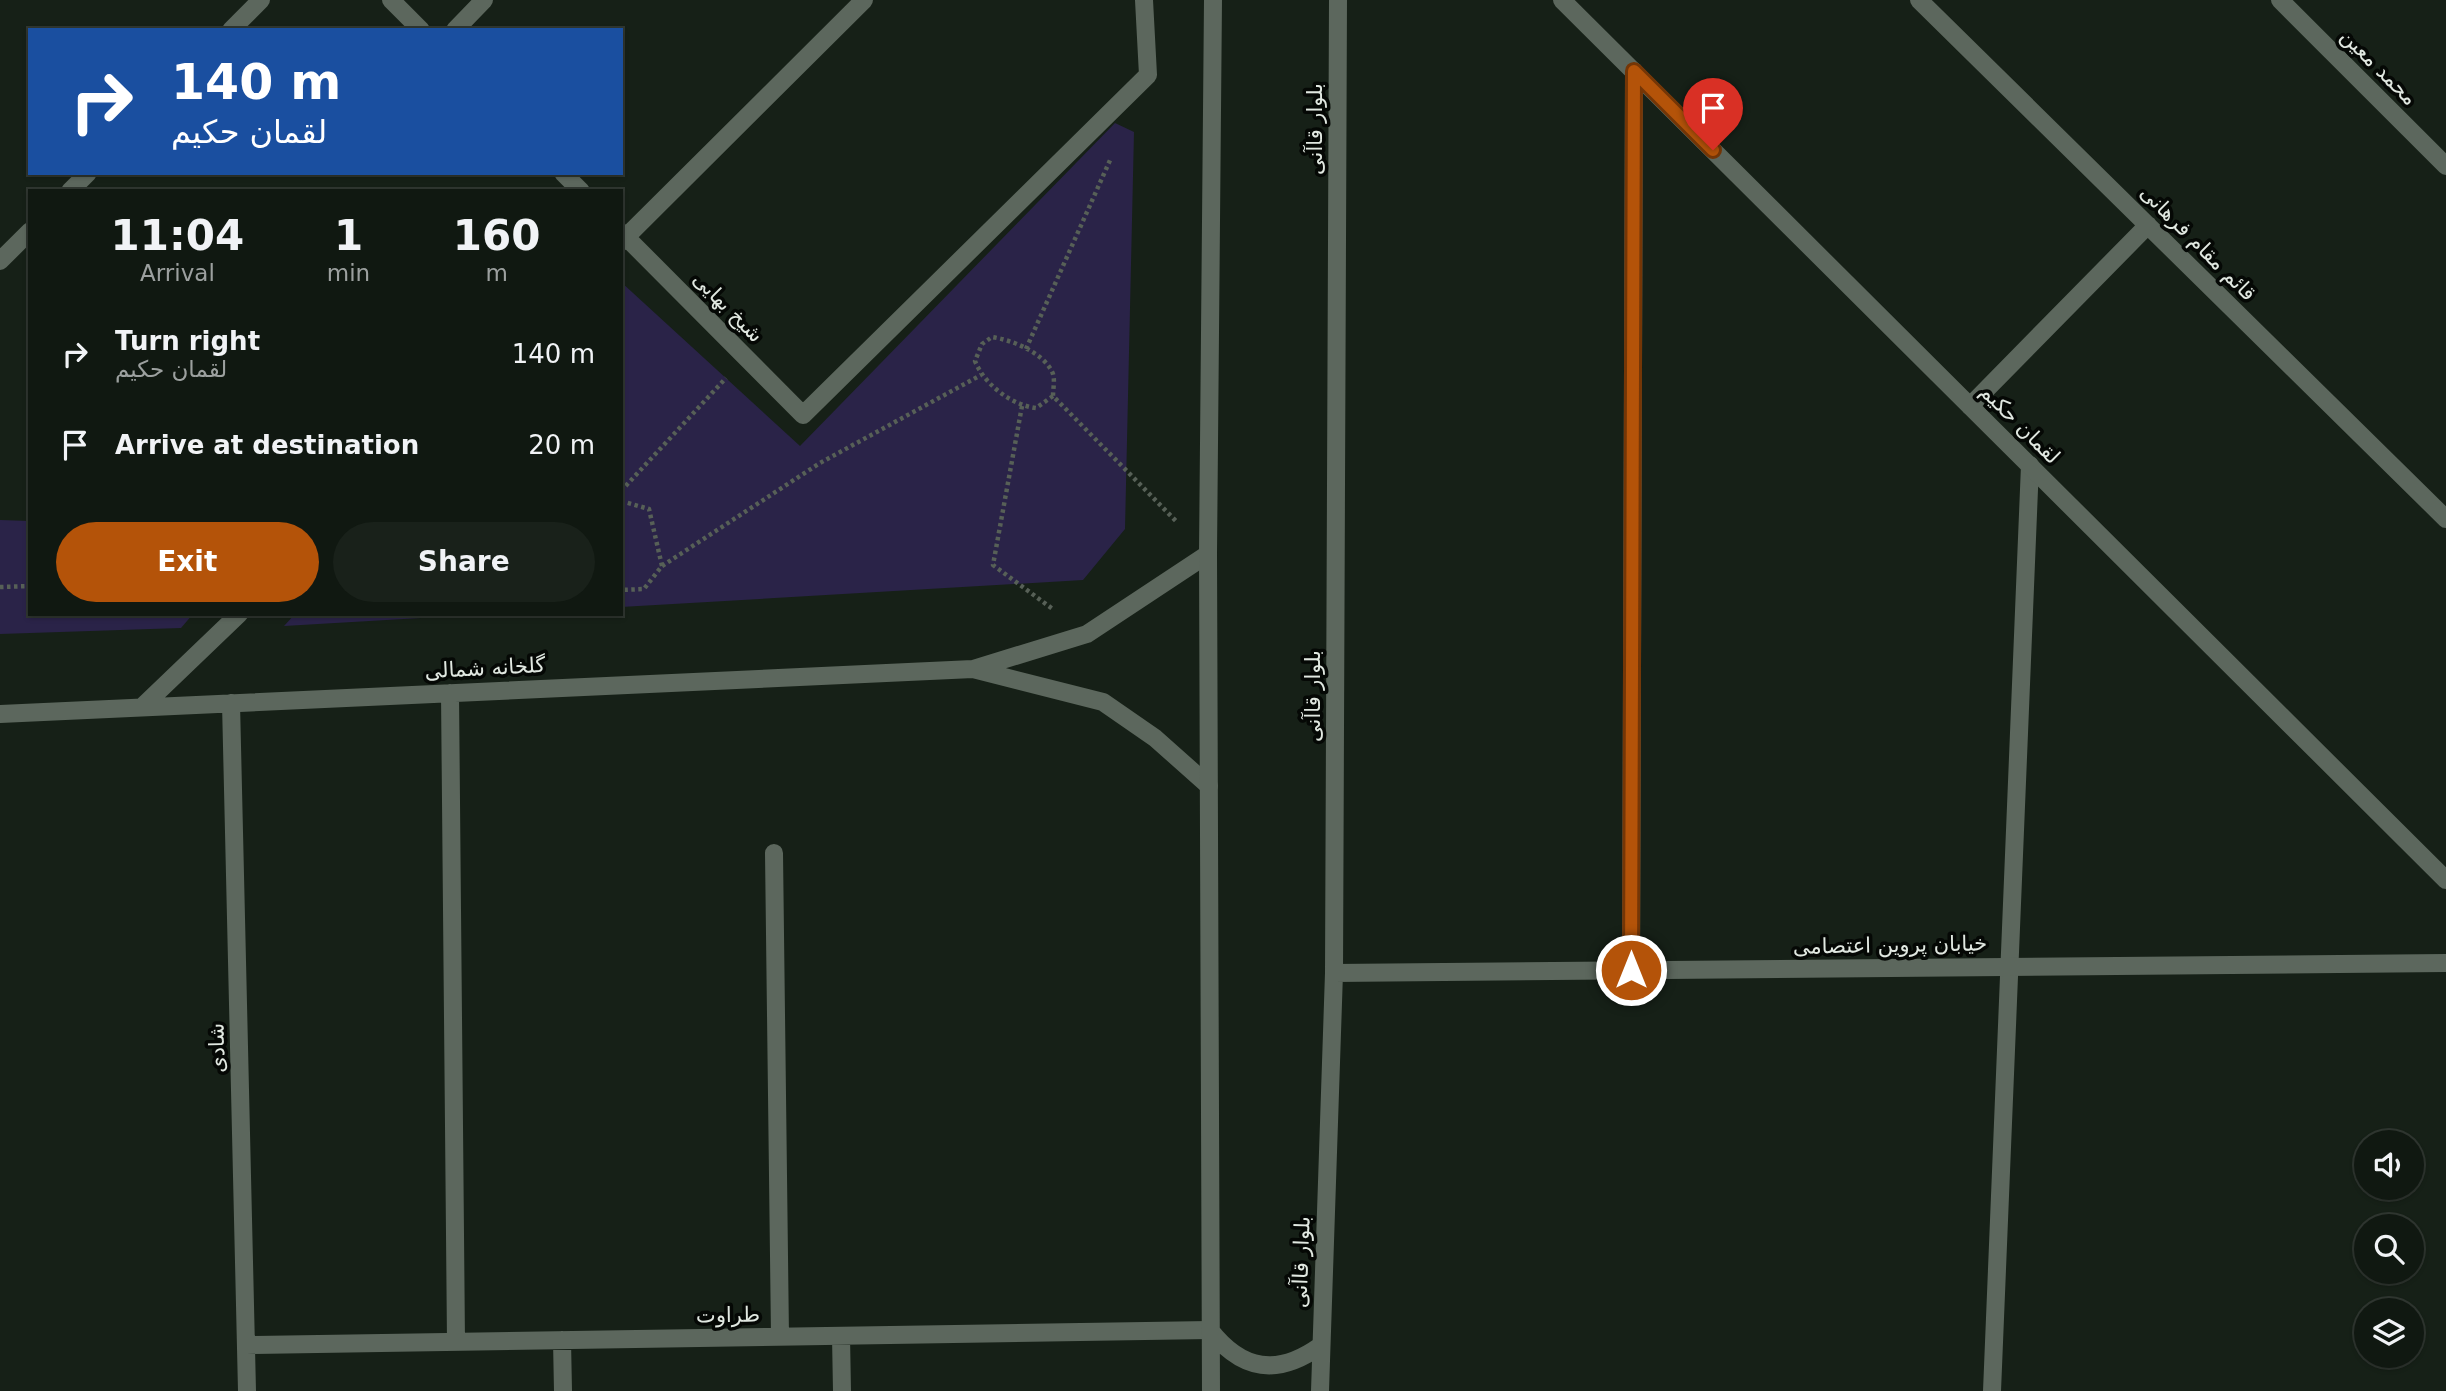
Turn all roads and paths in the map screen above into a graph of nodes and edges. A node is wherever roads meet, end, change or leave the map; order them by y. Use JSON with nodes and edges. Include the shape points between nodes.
{"nodes":[{"id":1,"x":261,"y":0,"type":"edge"},
{"id":2,"x":391,"y":0,"type":"edge"},
{"id":3,"x":484,"y":0,"type":"edge"},
{"id":4,"x":864,"y":0,"type":"edge"},
{"id":5,"x":1144,"y":0,"type":"edge"},
{"id":6,"x":1213,"y":0,"type":"edge"},
{"id":7,"x":1339,"y":0,"type":"edge"},
{"id":8,"x":1562,"y":0,"type":"edge"},
{"id":9,"x":1919,"y":0,"type":"edge"},
{"id":10,"x":2280,"y":0,"type":"edge"},
{"id":11,"x":233,"y":28,"type":"edge"},
{"id":12,"x":419,"y":28,"type":"edge"},
{"id":13,"x":457,"y":28,"type":"edge"},
{"id":14,"x":1634,"y":71,"type":"junction"},
{"id":15,"x":1115,"y":150,"type":"dead end"},
{"id":16,"x":2446,"y":166,"type":"edge"},
{"id":17,"x":86,"y":175,"type":"edge"},
{"id":18,"x":565,"y":175,"type":"edge"},
{"id":19,"x":72,"y":189,"type":"edge"},
{"id":20,"x":578,"y":189,"type":"edge"},
{"id":21,"x":2148,"y":225,"type":"junction"},
{"id":22,"x":28,"y":233,"type":"edge"},
{"id":23,"x":623,"y":237,"type":"edge"},
{"id":24,"x":0,"y":261,"type":"edge"},
{"id":25,"x":1026,"y":349,"type":"junction"},
{"id":26,"x":746,"y":357,"type":"junction"},
{"id":27,"x":981,"y":375,"type":"junction"},
{"id":28,"x":1053,"y":396,"type":"junction"},
{"id":29,"x":1022,"y":406,"type":"junction"},
{"id":30,"x":1970,"y":406,"type":"junction"},
{"id":31,"x":2029,"y":465,"type":"junction"},
{"id":32,"x":623,"y":489,"type":"edge"},
{"id":33,"x":623,"y":501,"type":"edge"},
{"id":34,"x":2446,"y":519,"type":"edge"},
{"id":35,"x":1208,"y":554,"type":"junction"},
{"id":36,"x":662,"y":566,"type":"junction"},
{"id":37,"x":28,"y":586,"type":"edge"},
{"id":38,"x":0,"y":587,"type":"edge"},
{"id":39,"x":623,"y":590,"type":"edge"},
{"id":40,"x":237,"y":616,"type":"edge"},
{"id":41,"x":1087,"y":634,"type":"junction"},
{"id":42,"x":973,"y":669,"type":"junction"},
{"id":43,"x":450,"y":693,"type":"junction"},
{"id":44,"x":231,"y":703,"type":"junction"},
{"id":45,"x":142,"y":707,"type":"junction"},
{"id":46,"x":0,"y":714,"type":"edge"},
{"id":47,"x":1209,"y":786,"type":"junction"},
{"id":48,"x":775,"y":853,"type":"dead end"},
{"id":49,"x":2446,"y":880,"type":"edge"},
{"id":50,"x":2446,"y":963,"type":"edge"},
{"id":51,"x":2009,"y":967,"type":"junction"},
{"id":52,"x":1631,"y":970,"type":"junction"},
{"id":53,"x":1334,"y":973,"type":"junction"},
{"id":54,"x":1210,"y":1330,"type":"junction"},
{"id":55,"x":780,"y":1336,"type":"junction"},
{"id":56,"x":841,"y":1336,"type":"junction"},
{"id":57,"x":562,"y":1340,"type":"junction"},
{"id":58,"x":456,"y":1342,"type":"junction"},
{"id":59,"x":247,"y":1345,"type":"junction"},
{"id":60,"x":1320,"y":1346,"type":"junction"},
{"id":61,"x":247,"y":1391,"type":"edge"},
{"id":62,"x":562,"y":1391,"type":"edge"},
{"id":63,"x":842,"y":1391,"type":"edge"},
{"id":64,"x":1211,"y":1391,"type":"edge"},
{"id":65,"x":1320,"y":1391,"type":"edge"},
{"id":66,"x":1992,"y":1391,"type":"edge"}],
"edges":[{"from":1,"to":11,"type":"street"},
{"from":2,"to":12,"type":"street"},
{"from":3,"to":13,"type":"street"},
{"from":4,"to":23,"type":"street"},
{"from":5,"to":26,"type":"street","name":"شیخ بهایی","via":[[1148,75],[803,415]]},
{"from":6,"to":35,"type":"street"},
{"from":7,"to":53,"type":"street","name":"بلوار قاآنی"},
{"from":8,"to":14,"type":"street","name":"لقمان حکیم"},
{"from":9,"to":21,"type":"street","name":"قائم مقام فرهانی"},
{"from":10,"to":16,"type":"street","name":"محمد معین"},
{"from":14,"to":30,"type":"street","name":"لقمان حکیم"},
{"from":14,"to":52,"type":"street"},
{"from":15,"to":25,"type":"path"},
{"from":17,"to":19,"type":"street"},
{"from":18,"to":20,"type":"street"},
{"from":21,"to":30,"type":"street"},
{"from":21,"to":34,"type":"street","name":"قائم مقام فرهانی"},
{"from":22,"to":24,"type":"street"},
{"from":23,"to":26,"type":"street","name":"شیخ بهایی"},
{"from":25,"to":27,"type":"path","via":[[992,337],[982,344],[975,361]]},
{"from":25,"to":28,"type":"path","via":[[1045,362],[1054,376]]},
{"from":26,"to":32,"type":"path"},
{"from":27,"to":29,"type":"path"},
{"from":27,"to":36,"type":"path","via":[[820,463]]},
{"from":28,"to":29,"type":"path","via":[[1036,408]]},
{"from":28,"to":35,"type":"path"},
{"from":29,"to":41,"type":"path","via":[[993,565]]},
{"from":30,"to":31,"type":"street","name":"لقمان حکیم"},
{"from":31,"to":49,"type":"street","name":"لقمان حکیم"},
{"from":31,"to":51,"type":"street"},
{"from":33,"to":36,"type":"path","via":[[649,509]]},
{"from":35,"to":41,"type":"street"},
{"from":35,"to":47,"type":"street"},
{"from":36,"to":39,"type":"path","via":[[644,589]]},
{"from":37,"to":38,"type":"path"},
{"from":40,"to":45,"type":"street"},
{"from":41,"to":42,"type":"street"},
{"from":42,"to":43,"type":"street","name":"گلخانه شمالی"},
{"from":42,"to":47,"type":"street","via":[[1103,702],[1155,738]]},
{"from":43,"to":44,"type":"street","name":"گلخانه شمالی"},
{"from":43,"to":58,"type":"street"},
{"from":44,"to":45,"type":"street","name":"گلخانه شمالی"},
{"from":44,"to":59,"type":"street","name":"شادی"},
{"from":45,"to":46,"type":"street","name":"گلخانه شمالی"},
{"from":47,"to":54,"type":"street"},
{"from":48,"to":55,"type":"street"},
{"from":50,"to":51,"type":"street","name":"خیابان پروین اعتصامی"},
{"from":51,"to":52,"type":"street","name":"خیابان پروین اعتصامی"},
{"from":51,"to":66,"type":"street"},
{"from":52,"to":53,"type":"street","name":"خیابان پروین اعتصامی"},
{"from":53,"to":60,"type":"street","name":"بلوار قاآنی"},
{"from":54,"to":56,"type":"street","name":"طراوت"},
{"from":54,"to":60,"type":"street","via":[[1224,1348],[1262,1366],[1293,1362]]},
{"from":54,"to":64,"type":"street"},
{"from":55,"to":56,"type":"street","name":"طراوت"},
{"from":55,"to":57,"type":"street","name":"طراوت"},
{"from":56,"to":63,"type":"street"},
{"from":57,"to":58,"type":"street","name":"طراوت"},
{"from":57,"to":62,"type":"street"},
{"from":58,"to":59,"type":"street","name":"طراوت"},
{"from":59,"to":61,"type":"street","name":"شادی"},
{"from":60,"to":65,"type":"street","name":"بلوار قاآنی"}]}
